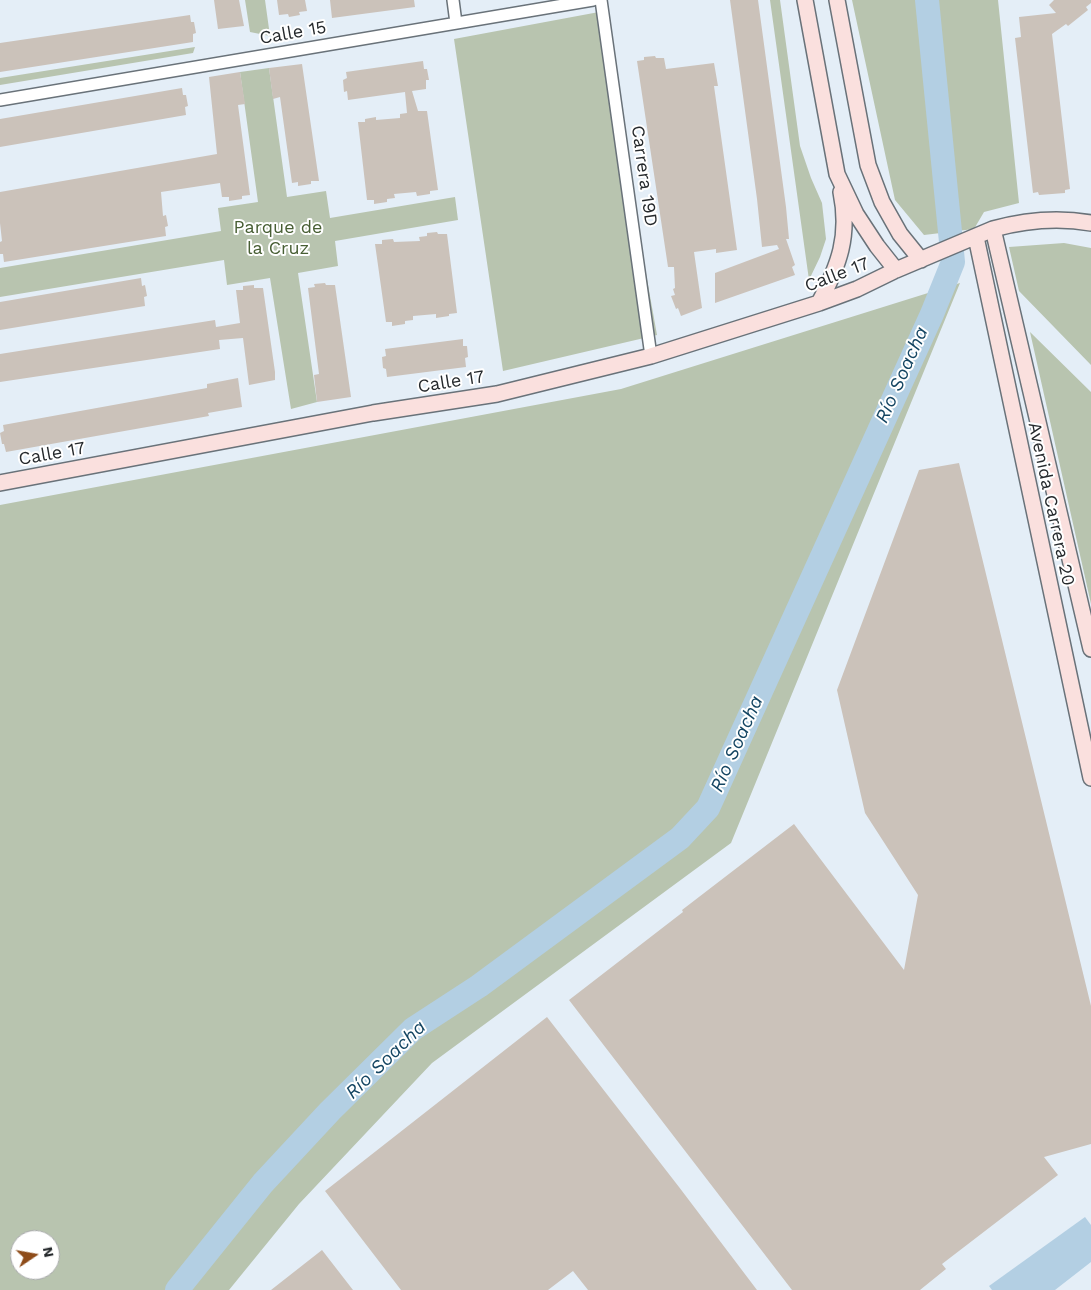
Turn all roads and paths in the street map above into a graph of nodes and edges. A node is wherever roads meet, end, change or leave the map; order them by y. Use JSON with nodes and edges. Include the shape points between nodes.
{"nodes":[{"id":1,"x":453,"y":0,"type":"edge"},
{"id":2,"x":593,"y":0,"type":"edge"},
{"id":3,"x":601,"y":0,"type":"edge"},
{"id":4,"x":805,"y":0,"type":"edge"},
{"id":5,"x":838,"y":0,"type":"edge"},
{"id":6,"x":456,"y":23,"type":"junction"},
{"id":7,"x":0,"y":100,"type":"edge"},
{"id":8,"x":837,"y":174,"type":"junction"},
{"id":9,"x":1091,"y":222,"type":"edge"},
{"id":10,"x":993,"y":229,"type":"junction"},
{"id":11,"x":970,"y":240,"type":"junction"},
{"id":12,"x":921,"y":260,"type":"junction"},
{"id":13,"x":896,"y":270,"type":"junction"},
{"id":14,"x":819,"y":303,"type":"junction"},
{"id":15,"x":651,"y":356,"type":"junction"},
{"id":16,"x":0,"y":483,"type":"edge"},
{"id":17,"x":1091,"y":648,"type":"edge"},
{"id":18,"x":1091,"y":778,"type":"edge"}],
"edges":[{"from":1,"to":6,"type":"street"},
{"from":2,"to":6,"type":"street","name":"Calle 15"},
{"from":3,"to":15,"type":"street","name":"Carrera 19D"},
{"from":4,"to":8,"type":"street"},
{"from":5,"to":12,"type":"street","via":[[868,165],[882,202],[900,234]]},
{"from":6,"to":7,"type":"street","name":"Calle 15"},
{"from":8,"to":13,"type":"street","via":[[856,214]]},
{"from":8,"to":14,"type":"street","via":[[844,207],[843,241],[835,273]]},
{"from":9,"to":10,"type":"street","via":[[1042,219]]},
{"from":10,"to":11,"type":"street"},
{"from":10,"to":17,"type":"street","name":"Avenida Carrera 20"},
{"from":11,"to":12,"type":"street","name":"Calle 17"},
{"from":11,"to":18,"type":"street","name":"Avenida Carrera 20"},
{"from":12,"to":13,"type":"street","name":"Calle 17"},
{"from":13,"to":14,"type":"street","name":"Calle 17","via":[[857,290]]},
{"from":14,"to":15,"type":"street","name":"Calle 17"},
{"from":15,"to":16,"type":"street","name":"Calle 17","via":[[497,394],[373,413]]}]}
